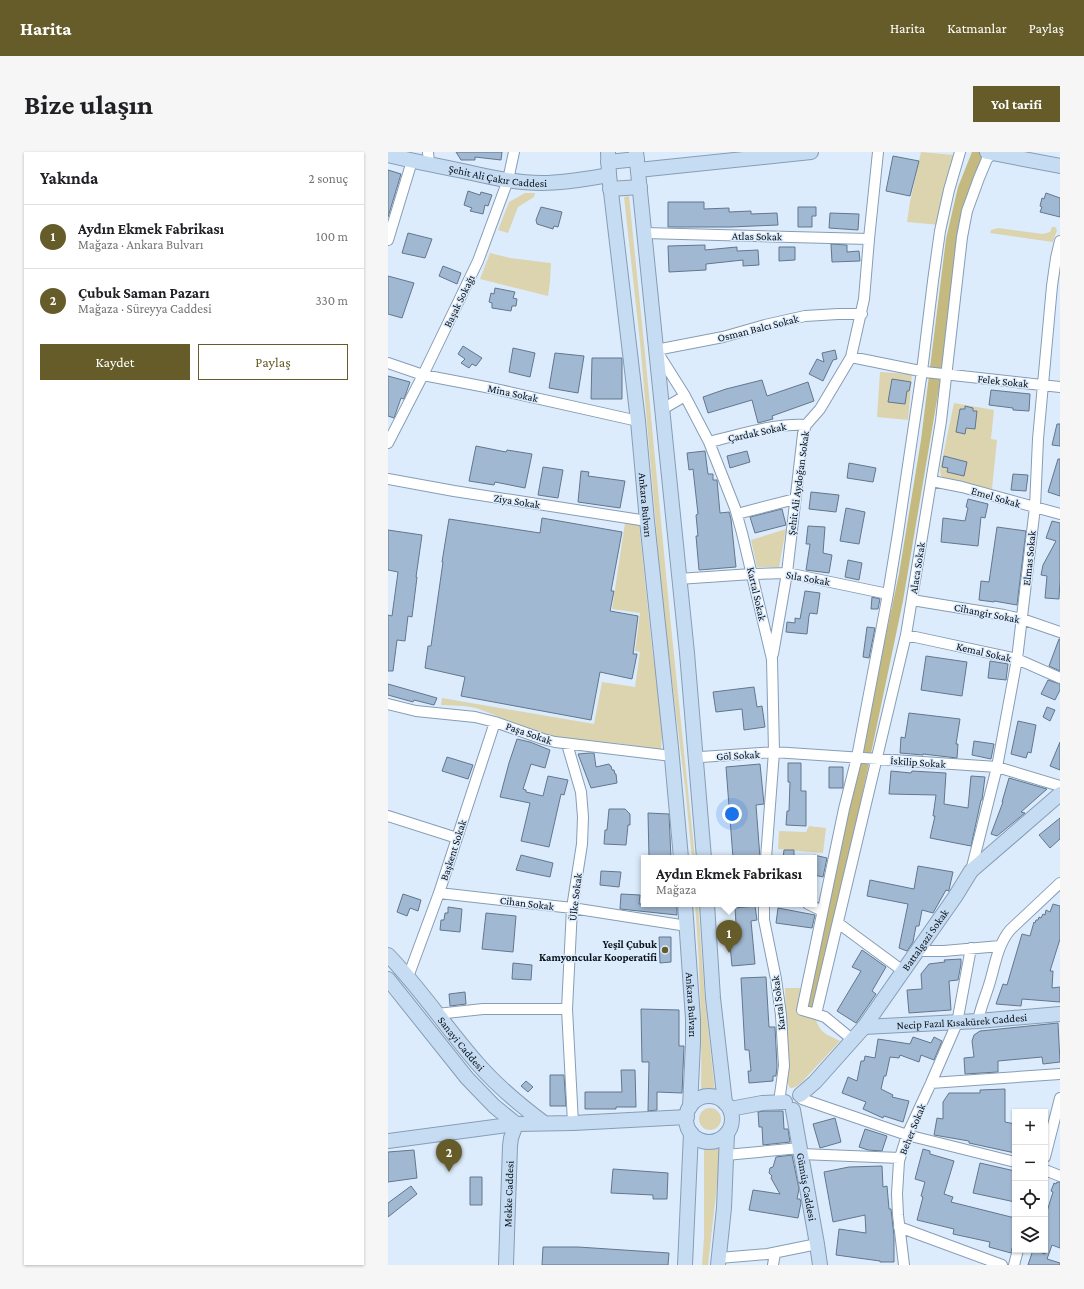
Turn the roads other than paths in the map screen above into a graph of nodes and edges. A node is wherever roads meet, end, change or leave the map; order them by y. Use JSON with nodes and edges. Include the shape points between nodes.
{"nodes":[{"id":1,"x":514,"y":152,"type":"edge"},
{"id":2,"x":811,"y":152,"type":"edge"},
{"id":3,"x":878,"y":152,"type":"edge"},
{"id":4,"x":960,"y":152,"type":"edge"},
{"id":5,"x":991,"y":152,"type":"edge"},
{"id":6,"x":388,"y":155,"type":"edge"},
{"id":7,"x":428,"y":158,"type":"edge"},
{"id":8,"x":412,"y":161,"type":"junction"},
{"id":9,"x":637,"y":161,"type":"edge"},
{"id":10,"x":1060,"y":166,"type":"edge"},
{"id":11,"x":609,"y":170,"type":"edge"},
{"id":12,"x":508,"y":180,"type":"junction"},
{"id":13,"x":640,"y":187,"type":"junction"},
{"id":14,"x":391,"y":223,"type":"edge"},
{"id":15,"x":645,"y":233,"type":"junction"},
{"id":16,"x":869,"y":239,"type":"junction"},
{"id":17,"x":388,"y":240,"type":"edge"},
{"id":18,"x":1060,"y":241,"type":"edge"},
{"id":19,"x":1056,"y":286,"type":"edge"},
{"id":20,"x":862,"y":314,"type":"junction"},
{"id":21,"x":656,"y":350,"type":"junction"},
{"id":22,"x":851,"y":357,"type":"junction"},
{"id":23,"x":388,"y":363,"type":"edge"},
{"id":24,"x":923,"y":372,"type":"junction"},
{"id":25,"x":423,"y":375,"type":"junction"},
{"id":26,"x":946,"y":375,"type":"junction"},
{"id":27,"x":1044,"y":385,"type":"junction"},
{"id":28,"x":1060,"y":387,"type":"edge"},
{"id":29,"x":685,"y":396,"type":"junction"},
{"id":30,"x":661,"y":410,"type":"junction"},
{"id":31,"x":638,"y":421,"type":"junction"},
{"id":32,"x":806,"y":425,"type":"junction"},
{"id":33,"x":709,"y":442,"type":"junction"},
{"id":34,"x":388,"y":443,"type":"edge"},
{"id":35,"x":388,"y":479,"type":"edge"},
{"id":36,"x":932,"y":481,"type":"junction"},
{"id":37,"x":795,"y":499,"type":"junction"},
{"id":38,"x":1035,"y":507,"type":"junction"},
{"id":39,"x":737,"y":514,"type":"junction"},
{"id":40,"x":1060,"y":514,"type":"edge"},
{"id":41,"x":647,"y":521,"type":"junction"},
{"id":42,"x":787,"y":573,"type":"junction"},
{"id":43,"x":752,"y":574,"type":"junction"},
{"id":44,"x":678,"y":579,"type":"junction"},
{"id":45,"x":888,"y":594,"type":"junction"},
{"id":46,"x":912,"y":600,"type":"junction"},
{"id":47,"x":1022,"y":619,"type":"junction"},
{"id":48,"x":1060,"y":632,"type":"edge"},
{"id":49,"x":906,"y":635,"type":"junction"},
{"id":50,"x":772,"y":659,"type":"junction"},
{"id":51,"x":1017,"y":659,"type":"junction"},
{"id":52,"x":1060,"y":678,"type":"edge"},
{"id":53,"x":388,"y":704,"type":"edge"},
{"id":54,"x":495,"y":722,"type":"junction"},
{"id":55,"x":567,"y":744,"type":"junction"},
{"id":56,"x":774,"y":752,"type":"junction"},
{"id":57,"x":672,"y":756,"type":"junction"},
{"id":58,"x":701,"y":757,"type":"dead end"},
{"id":59,"x":858,"y":757,"type":"junction"},
{"id":60,"x":874,"y":758,"type":"junction"},
{"id":61,"x":997,"y":767,"type":"junction"},
{"id":62,"x":1060,"y":786,"type":"edge"},
{"id":63,"x":1060,"y":794,"type":"edge"},
{"id":64,"x":388,"y":816,"type":"edge"},
{"id":65,"x":457,"y":838,"type":"junction"},
{"id":66,"x":681,"y":855,"type":"edge"},
{"id":67,"x":704,"y":855,"type":"edge"},
{"id":68,"x":766,"y":855,"type":"edge"},
{"id":69,"x":971,"y":871,"type":"junction"},
{"id":70,"x":1060,"y":883,"type":"edge"},
{"id":71,"x":1056,"y":892,"type":"edge"},
{"id":72,"x":439,"y":893,"type":"junction"},
{"id":73,"x":685,"y":907,"type":"edge"},
{"id":74,"x":707,"y":907,"type":"edge"},
{"id":75,"x":764,"y":907,"type":"edge"},
{"id":76,"x":814,"y":907,"type":"edge"},
{"id":77,"x":572,"y":908,"type":"junction"},
{"id":78,"x":822,"y":911,"type":"junction"},
{"id":79,"x":838,"y":923,"type":"junction"},
{"id":80,"x":687,"y":926,"type":"junction"},
{"id":81,"x":1000,"y":946,"type":"junction"},
{"id":82,"x":971,"y":948,"type":"junction"},
{"id":83,"x":917,"y":951,"type":"junction"},
{"id":84,"x":388,"y":955,"type":"edge"},
{"id":85,"x":903,"y":971,"type":"junction"},
{"id":86,"x":408,"y":977,"type":"junction"},
{"id":87,"x":388,"y":979,"type":"edge"},
{"id":88,"x":567,"y":1009,"type":"junction"},
{"id":89,"x":437,"y":1014,"type":"junction"},
{"id":90,"x":816,"y":1014,"type":"junction"},
{"id":91,"x":1060,"y":1014,"type":"edge"},
{"id":92,"x":978,"y":1022,"type":"junction"},
{"id":93,"x":957,"y":1023,"type":"junction"},
{"id":94,"x":864,"y":1027,"type":"junction"},
{"id":95,"x":853,"y":1040,"type":"junction"},
{"id":96,"x":1060,"y":1074,"type":"edge"},
{"id":97,"x":932,"y":1084,"type":"junction"},
{"id":98,"x":801,"y":1097,"type":"junction"},
{"id":99,"x":1060,"y":1098,"type":"edge"},
{"id":100,"x":786,"y":1104,"type":"junction"},
{"id":101,"x":728,"y":1106,"type":"junction"},
{"id":102,"x":689,"y":1112,"type":"junction"},
{"id":103,"x":544,"y":1123,"type":"junction"},
{"id":104,"x":573,"y":1123,"type":"junction"},
{"id":105,"x":516,"y":1124,"type":"junction"},
{"id":106,"x":691,"y":1133,"type":"junction"},
{"id":107,"x":727,"y":1134,"type":"junction"},
{"id":108,"x":907,"y":1135,"type":"junction"},
{"id":109,"x":388,"y":1140,"type":"edge"},
{"id":110,"x":1048,"y":1145,"type":"edge"},
{"id":111,"x":801,"y":1151,"type":"junction"},
{"id":112,"x":726,"y":1155,"type":"junction"},
{"id":113,"x":900,"y":1158,"type":"junction"},
{"id":114,"x":1012,"y":1161,"type":"edge"},
{"id":115,"x":1048,"y":1171,"type":"edge"},
{"id":116,"x":1060,"y":1176,"type":"edge"},
{"id":117,"x":899,"y":1228,"type":"junction"},
{"id":118,"x":817,"y":1244,"type":"junction"},
{"id":119,"x":775,"y":1253,"type":"junction"},
{"id":120,"x":1017,"y":1253,"type":"edge"},
{"id":121,"x":718,"y":1261,"type":"edge"},
{"id":122,"x":506,"y":1265,"type":"edge"},
{"id":123,"x":685,"y":1265,"type":"edge"},
{"id":124,"x":773,"y":1265,"type":"edge"},
{"id":125,"x":820,"y":1265,"type":"edge"},
{"id":126,"x":904,"y":1265,"type":"edge"},
{"id":127,"x":1002,"y":1265,"type":"edge"},
{"id":128,"x":1014,"y":1265,"type":"edge"}],
"edges":[{"from":1,"to":12,"type":"street","name":"Başak Sokağı"},
{"from":2,"to":9,"type":"main road"},
{"from":3,"to":16,"type":"street","name":"Şehit Ali Aydoğan Sokak"},
{"from":4,"to":24,"type":"street","via":[[940,231]]},
{"from":5,"to":10,"type":"main road"},
{"from":5,"to":26,"type":"street","name":"Alaca Sokak","via":[[967,211]]},
{"from":6,"to":8,"type":"main road","name":"Şehit Ali Çakır Caddesi"},
{"from":7,"to":8,"type":"main road","name":"Şehit Ali Çakır Caddesi"},
{"from":7,"to":12,"type":"main road","name":"Şehit Ali Çakır Caddesi"},
{"from":8,"to":14,"type":"street"},
{"from":9,"to":11,"type":"main road"},
{"from":9,"to":13,"type":"main road"},
{"from":11,"to":12,"type":"main road","name":"Şehit Ali Çakır Caddesi","via":[[574,182]]},
{"from":11,"to":13,"type":"main road"},
{"from":11,"to":31,"type":"main road","name":"Ankara Bulvarı"},
{"from":12,"to":25,"type":"street","name":"Başak Sokağı","via":[[478,262]]},
{"from":13,"to":15,"type":"main road"},
{"from":14,"to":17,"type":"street"},
{"from":15,"to":16,"type":"street","name":"Atlas Sokak"},
{"from":15,"to":21,"type":"main road"},
{"from":16,"to":20,"type":"street","name":"Şehit Ali Aydoğan Sokak"},
{"from":18,"to":19,"type":"street","name":"Elmas Sokak","via":[[1055,264]]},
{"from":19,"to":27,"type":"street","name":"Elmas Sokak"},
{"from":20,"to":21,"type":"street","name":"Osman Balcı Sokak","via":[[805,316],[723,337]]},
{"from":20,"to":22,"type":"street","name":"Şehit Ali Aydoğan Sokak"},
{"from":21,"to":29,"type":"street","name":"Kartal Sokak"},
{"from":21,"to":30,"type":"main road"},
{"from":22,"to":24,"type":"street"},
{"from":22,"to":32,"type":"street","name":"Şehit Ali Aydoğan Sokak","via":[[820,409]]},
{"from":23,"to":25,"type":"street","name":"Mina Sokak"},
{"from":24,"to":26,"type":"street","name":"Felek Sokak"},
{"from":24,"to":45,"type":"street"},
{"from":25,"to":31,"type":"street","name":"Mina Sokak"},
{"from":25,"to":34,"type":"street","name":"Başak Sokağı"},
{"from":26,"to":27,"type":"street","name":"Felek Sokak"},
{"from":26,"to":36,"type":"street","name":"Alaca Sokak"},
{"from":27,"to":28,"type":"street","name":"Felek Sokak"},
{"from":27,"to":38,"type":"street","name":"Elmas Sokak","via":[[1038,439]]},
{"from":29,"to":30,"type":"street"},
{"from":29,"to":33,"type":"street","name":"Kartal Sokak"},
{"from":30,"to":44,"type":"main road"},
{"from":31,"to":41,"type":"main road","name":"Ankara Bulvarı"},
{"from":32,"to":33,"type":"street","name":"Çardak Sokak","via":[[775,427]]},
{"from":32,"to":37,"type":"street","name":"Şehit Ali Aydoğan Sokak"},
{"from":33,"to":39,"type":"street","name":"Kartal Sokak"},
{"from":35,"to":41,"type":"street","name":"Ziya Sokak"},
{"from":36,"to":38,"type":"street","name":"Emel Sokak"},
{"from":36,"to":46,"type":"street","name":"Alaca Sokak"},
{"from":37,"to":39,"type":"street"},
{"from":37,"to":42,"type":"street","name":"Şehit Ali Aydoğan Sokak"},
{"from":38,"to":40,"type":"street","name":"Emel Sokak"},
{"from":38,"to":47,"type":"street","name":"Elmas Sokak"},
{"from":39,"to":43,"type":"street","name":"Kartal Sokak"},
{"from":41,"to":57,"type":"main road","name":"Ankara Bulvarı"},
{"from":42,"to":43,"type":"street","name":"Sıla Sokak"},
{"from":42,"to":45,"type":"street","name":"Sıla Sokak"},
{"from":42,"to":50,"type":"street","name":"Şehit Ali Aydoğan Sokak"},
{"from":43,"to":44,"type":"street","name":"Sıla Sokak"},
{"from":43,"to":50,"type":"street","name":"Kartal Sokak"},
{"from":44,"to":67,"type":"main road"},
{"from":45,"to":59,"type":"street"},
{"from":46,"to":47,"type":"street","name":"Cihangir Sokak"},
{"from":46,"to":49,"type":"street","name":"Alaca Sokak"},
{"from":47,"to":48,"type":"street","name":"Cihangir Sokak"},
{"from":47,"to":51,"type":"street","name":"Elmas Sokak"},
{"from":49,"to":51,"type":"street","name":"Kemal Sokak"},
{"from":49,"to":60,"type":"street","name":"Alaca Sokak"},
{"from":50,"to":56,"type":"street","name":"Kartal Sokak"},
{"from":51,"to":52,"type":"street","name":"Kemal Sokak"},
{"from":51,"to":61,"type":"street","name":"Elmas Sokak"},
{"from":53,"to":54,"type":"street","name":"Paşa Sokak","via":[[416,711],[475,717]]},
{"from":54,"to":55,"type":"street","name":"Paşa Sokak","via":[[543,739]]},
{"from":54,"to":65,"type":"street","name":"Başkent Sokak"},
{"from":55,"to":57,"type":"street","name":"Paşa Sokak"},
{"from":55,"to":77,"type":"street","name":"Ülke Sokak","via":[[581,792],[583,817],[582,844]]},
{"from":56,"to":58,"type":"street","name":"Göl Sokak"},
{"from":56,"to":59,"type":"street","name":"İskilip Sokak"},
{"from":56,"to":68,"type":"street","name":"Kartal Sokak"},
{"from":57,"to":66,"type":"main road","name":"Ankara Bulvarı"},
{"from":59,"to":60,"type":"street","name":"İskilip Sokak"},
{"from":59,"to":78,"type":"street"},
{"from":60,"to":61,"type":"street","name":"İskilip Sokak"},
{"from":60,"to":79,"type":"street","name":"Alaca Sokak"},
{"from":61,"to":62,"type":"street","name":"İskilip Sokak"},
{"from":61,"to":69,"type":"street","name":"Elmas Sokak"},
{"from":63,"to":69,"type":"main road","name":"Battalgazi Sokak"},
{"from":64,"to":65,"type":"street"},
{"from":65,"to":72,"type":"street","name":"Başkent Sokak"},
{"from":69,"to":83,"type":"main road","name":"Battalgazi Sokak"},
{"from":70,"to":71,"type":"street"},
{"from":71,"to":81,"type":"street","via":[[1010,930]]},
{"from":72,"to":77,"type":"street","name":"Cihan Sokak"},
{"from":72,"to":86,"type":"street","name":"Başkent Sokak"},
{"from":73,"to":80,"type":"main road","name":"Ankara Bulvarı"},
{"from":74,"to":101,"type":"main road","name":"Ankara Bulvarı","via":[[713,998]]},
{"from":75,"to":100,"type":"street","name":"Kartal Sokak","via":[[764,920],[781,1015]]},
{"from":76,"to":78,"type":"street"},
{"from":77,"to":80,"type":"street","name":"Cihan Sokak"},
{"from":77,"to":88,"type":"street","name":"Ülke Sokak"},
{"from":78,"to":90,"type":"street","via":[[802,1010]]},
{"from":79,"to":85,"type":"street"},
{"from":79,"to":90,"type":"street","name":"Alaca Sokak"},
{"from":80,"to":102,"type":"main road","name":"Ankara Bulvarı","via":[[693,1035]]},
{"from":81,"to":82,"type":"street"},
{"from":81,"to":92,"type":"street"},
{"from":82,"to":83,"type":"street"},
{"from":82,"to":93,"type":"street","name":"Beher Sokak"},
{"from":83,"to":85,"type":"main road","name":"Battalgazi Sokak"},
{"from":84,"to":86,"type":"main road","name":"Sanayi Caddesi"},
{"from":85,"to":94,"type":"main road","name":"Battalgazi Sokak"},
{"from":86,"to":89,"type":"main road","name":"Sanayi Caddesi"},
{"from":87,"to":105,"type":"main road","name":"Sanayi Caddesi","via":[[468,1078],[494,1106]]},
{"from":88,"to":89,"type":"street","via":[[483,1009]]},
{"from":88,"to":104,"type":"street","name":"Ülke Sokak"},
{"from":89,"to":103,"type":"main road","name":"Sanayi Caddesi","via":[[498,1085]]},
{"from":90,"to":95,"type":"street","via":[[825,1017]]},
{"from":91,"to":92,"type":"main road","name":"Necip Fazıl Kısakürek Caddesi"},
{"from":92,"to":93,"type":"main road","name":"Necip Fazıl Kısakürek Caddesi"},
{"from":93,"to":94,"type":"main road","name":"Necip Fazıl Kısakürek Caddesi"},
{"from":93,"to":97,"type":"street","name":"Beher Sokak"},
{"from":94,"to":95,"type":"main road","name":"Battalgazi Sokak"},
{"from":95,"to":98,"type":"main road","name":"Battalgazi Sokak"},
{"from":96,"to":97,"type":"street"},
{"from":97,"to":108,"type":"street","name":"Beher Sokak"},
{"from":98,"to":100,"type":"main road","name":"Battalgazi Sokak","via":[[795,1092],[789,1094],[786,1097]]},
{"from":98,"to":108,"type":"street"},
{"from":99,"to":110,"type":"street"},
{"from":100,"to":101,"type":"main road"},
{"from":100,"to":111,"type":"main road","name":"Gümüş Caddesi"},
{"from":101,"to":102,"type":"main road","via":[[715,1097],[704,1097],[694,1102]]},
{"from":101,"to":107,"type":"main road","via":[[732,1122]]},
{"from":102,"to":104,"type":"main road"},
{"from":102,"to":106,"type":"main road","via":[[688,1128]]},
{"from":103,"to":104,"type":"main road"},
{"from":103,"to":105,"type":"main road"},
{"from":105,"to":109,"type":"main road"},
{"from":105,"to":122,"type":"main road","name":"Mekke Caddesi","via":[[510,1146]]},
{"from":106,"to":107,"type":"main road","via":[[700,1140],[711,1142]]},
{"from":106,"to":123,"type":"main road"},
{"from":107,"to":112,"type":"main road"},
{"from":108,"to":113,"type":"street","name":"Beher Sokak"},
{"from":108,"to":114,"type":"street"},
{"from":111,"to":112,"type":"street"},
{"from":111,"to":113,"type":"street"},
{"from":111,"to":118,"type":"main road","name":"Gümüş Caddesi"},
{"from":112,"to":121,"type":"main road"},
{"from":113,"to":117,"type":"street","name":"Beher Sokak","via":[[897,1194]]},
{"from":115,"to":116,"type":"street"},
{"from":117,"to":126,"type":"street","name":"Beher Sokak"},
{"from":117,"to":127,"type":"street"},
{"from":118,"to":119,"type":"street"},
{"from":118,"to":125,"type":"main road","name":"Gümüş Caddesi"},
{"from":119,"to":121,"type":"street"},
{"from":119,"to":124,"type":"street"},
{"from":120,"to":128,"type":"street"}]}
